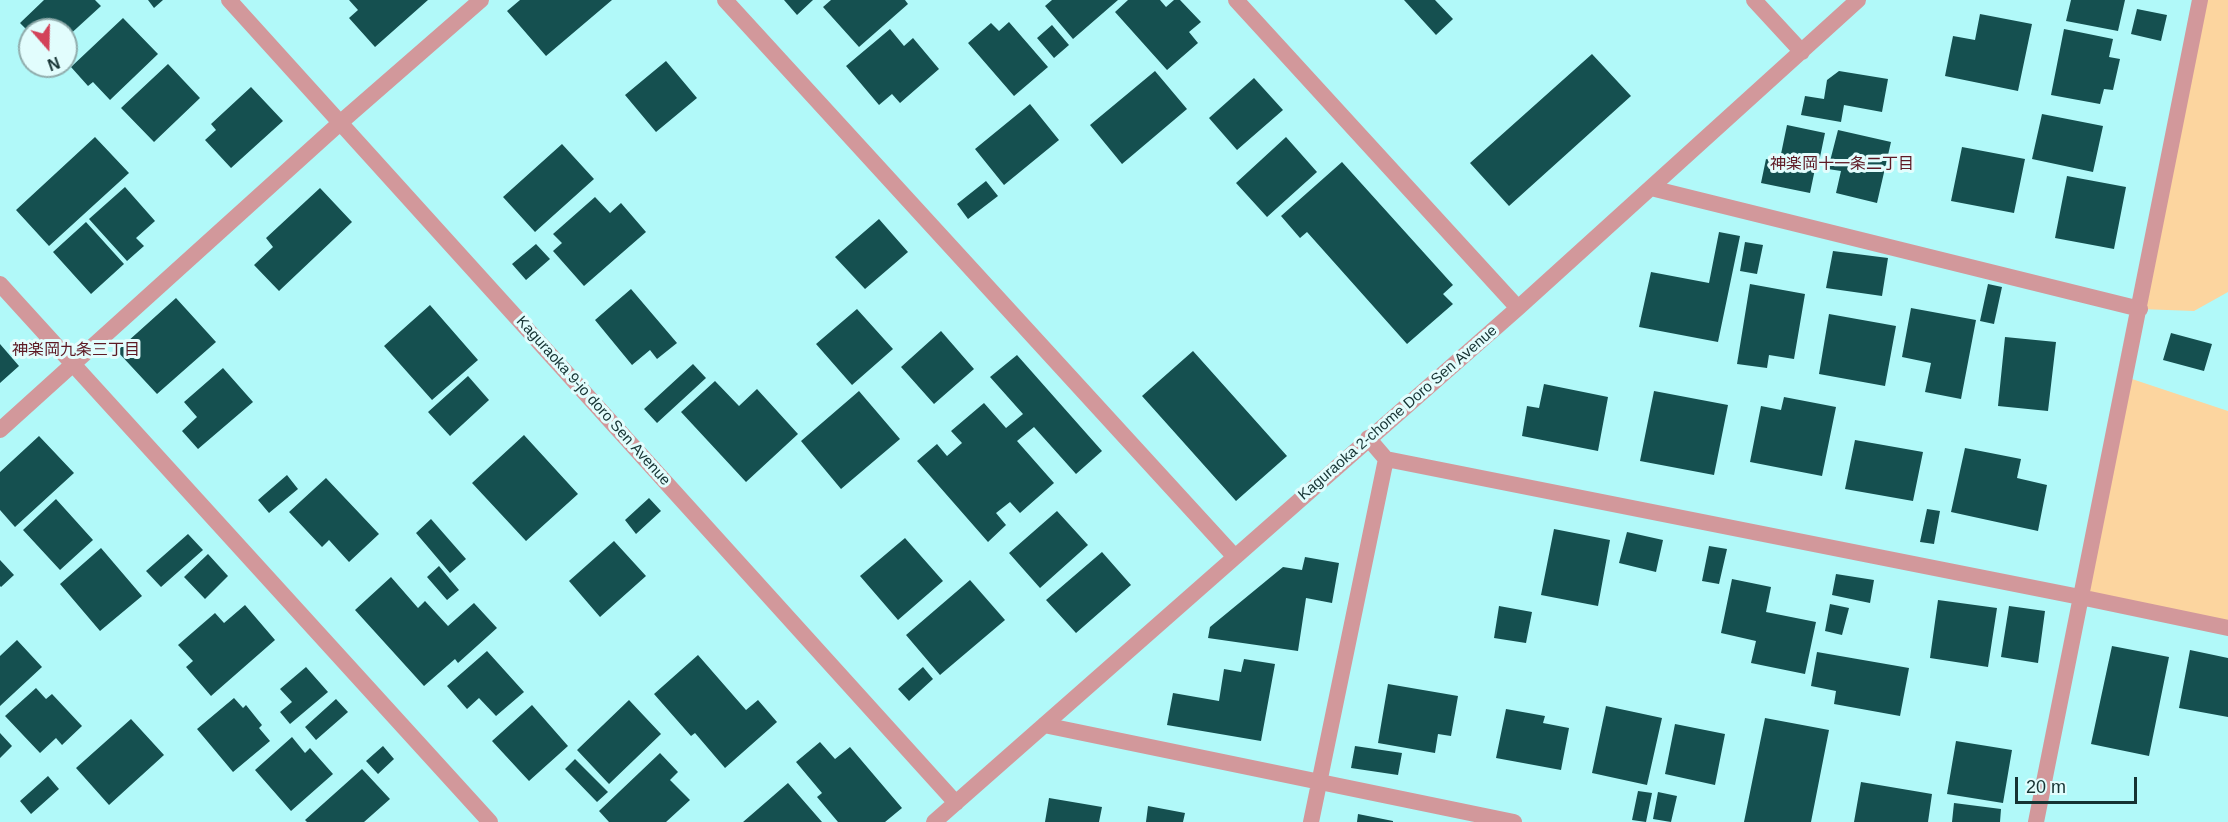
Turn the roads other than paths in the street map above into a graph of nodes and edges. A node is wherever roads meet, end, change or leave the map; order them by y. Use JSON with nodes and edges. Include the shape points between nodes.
{"nodes":[{"id":1,"x":229,"y":0,"type":"edge"},
{"id":2,"x":481,"y":0,"type":"edge"},
{"id":3,"x":725,"y":0,"type":"edge"},
{"id":4,"x":1236,"y":0,"type":"edge"},
{"id":5,"x":1754,"y":0,"type":"edge"},
{"id":6,"x":1858,"y":0,"type":"edge"},
{"id":7,"x":2200,"y":0,"type":"edge"},
{"id":8,"x":1802,"y":52,"type":"junction"},
{"id":9,"x":341,"y":122,"type":"junction"},
{"id":10,"x":1651,"y":188,"type":"junction"},
{"id":11,"x":0,"y":284,"type":"edge"},
{"id":12,"x":1518,"y":308,"type":"junction"},
{"id":13,"x":2140,"y":309,"type":"junction"},
{"id":14,"x":73,"y":363,"type":"junction"},
{"id":15,"x":0,"y":430,"type":"edge"},
{"id":16,"x":1368,"y":438,"type":"junction"},
{"id":17,"x":1386,"y":459,"type":"junction"},
{"id":18,"x":1235,"y":557,"type":"junction"},
{"id":19,"x":2080,"y":597,"type":"junction"},
{"id":20,"x":2228,"y":628,"type":"edge"},
{"id":21,"x":1044,"y":725,"type":"junction"},
{"id":22,"x":1319,"y":783,"type":"junction"},
{"id":23,"x":956,"y":803,"type":"junction"},
{"id":24,"x":490,"y":822,"type":"edge"},
{"id":25,"x":934,"y":822,"type":"edge"},
{"id":26,"x":1311,"y":822,"type":"edge"},
{"id":27,"x":1514,"y":822,"type":"edge"},
{"id":28,"x":2037,"y":822,"type":"edge"}],
"edges":[{"from":1,"to":9,"type":"street","name":"Kaguraoka 9-jo doro Sen Avenue"},
{"from":2,"to":9,"type":"street"},
{"from":3,"to":18,"type":"street"},
{"from":4,"to":12,"type":"street"},
{"from":5,"to":8,"type":"street"},
{"from":6,"to":8,"type":"street","name":"Kaguraoka 2-chome Doro Sen Avenue"},
{"from":7,"to":13,"type":"street"},
{"from":8,"to":10,"type":"street","name":"Kaguraoka 2-chome Doro Sen Avenue"},
{"from":9,"to":14,"type":"street"},
{"from":9,"to":23,"type":"street","name":"Kaguraoka 9-jo doro Sen Avenue"},
{"from":10,"to":12,"type":"street","name":"Kaguraoka 2-chome Doro Sen Avenue"},
{"from":10,"to":13,"type":"street"},
{"from":11,"to":14,"type":"street"},
{"from":12,"to":16,"type":"street","name":"Kaguraoka 2-chome Doro Sen Avenue"},
{"from":13,"to":19,"type":"street"},
{"from":14,"to":15,"type":"street"},
{"from":14,"to":24,"type":"street"},
{"from":16,"to":17,"type":"street"},
{"from":16,"to":18,"type":"street","name":"Kaguraoka 2-chome Doro Sen Avenue"},
{"from":17,"to":19,"type":"street"},
{"from":17,"to":22,"type":"street"},
{"from":18,"to":21,"type":"street","name":"Kaguraoka 2-chome Doro Sen Avenue"},
{"from":19,"to":20,"type":"street"},
{"from":19,"to":28,"type":"street"},
{"from":21,"to":22,"type":"street"},
{"from":21,"to":23,"type":"street","name":"Kaguraoka 2-chome Doro Sen Avenue"},
{"from":22,"to":26,"type":"street"},
{"from":22,"to":27,"type":"street"},
{"from":23,"to":25,"type":"street","name":"Kaguraoka 2-chome Doro Sen Avenue"}]}
